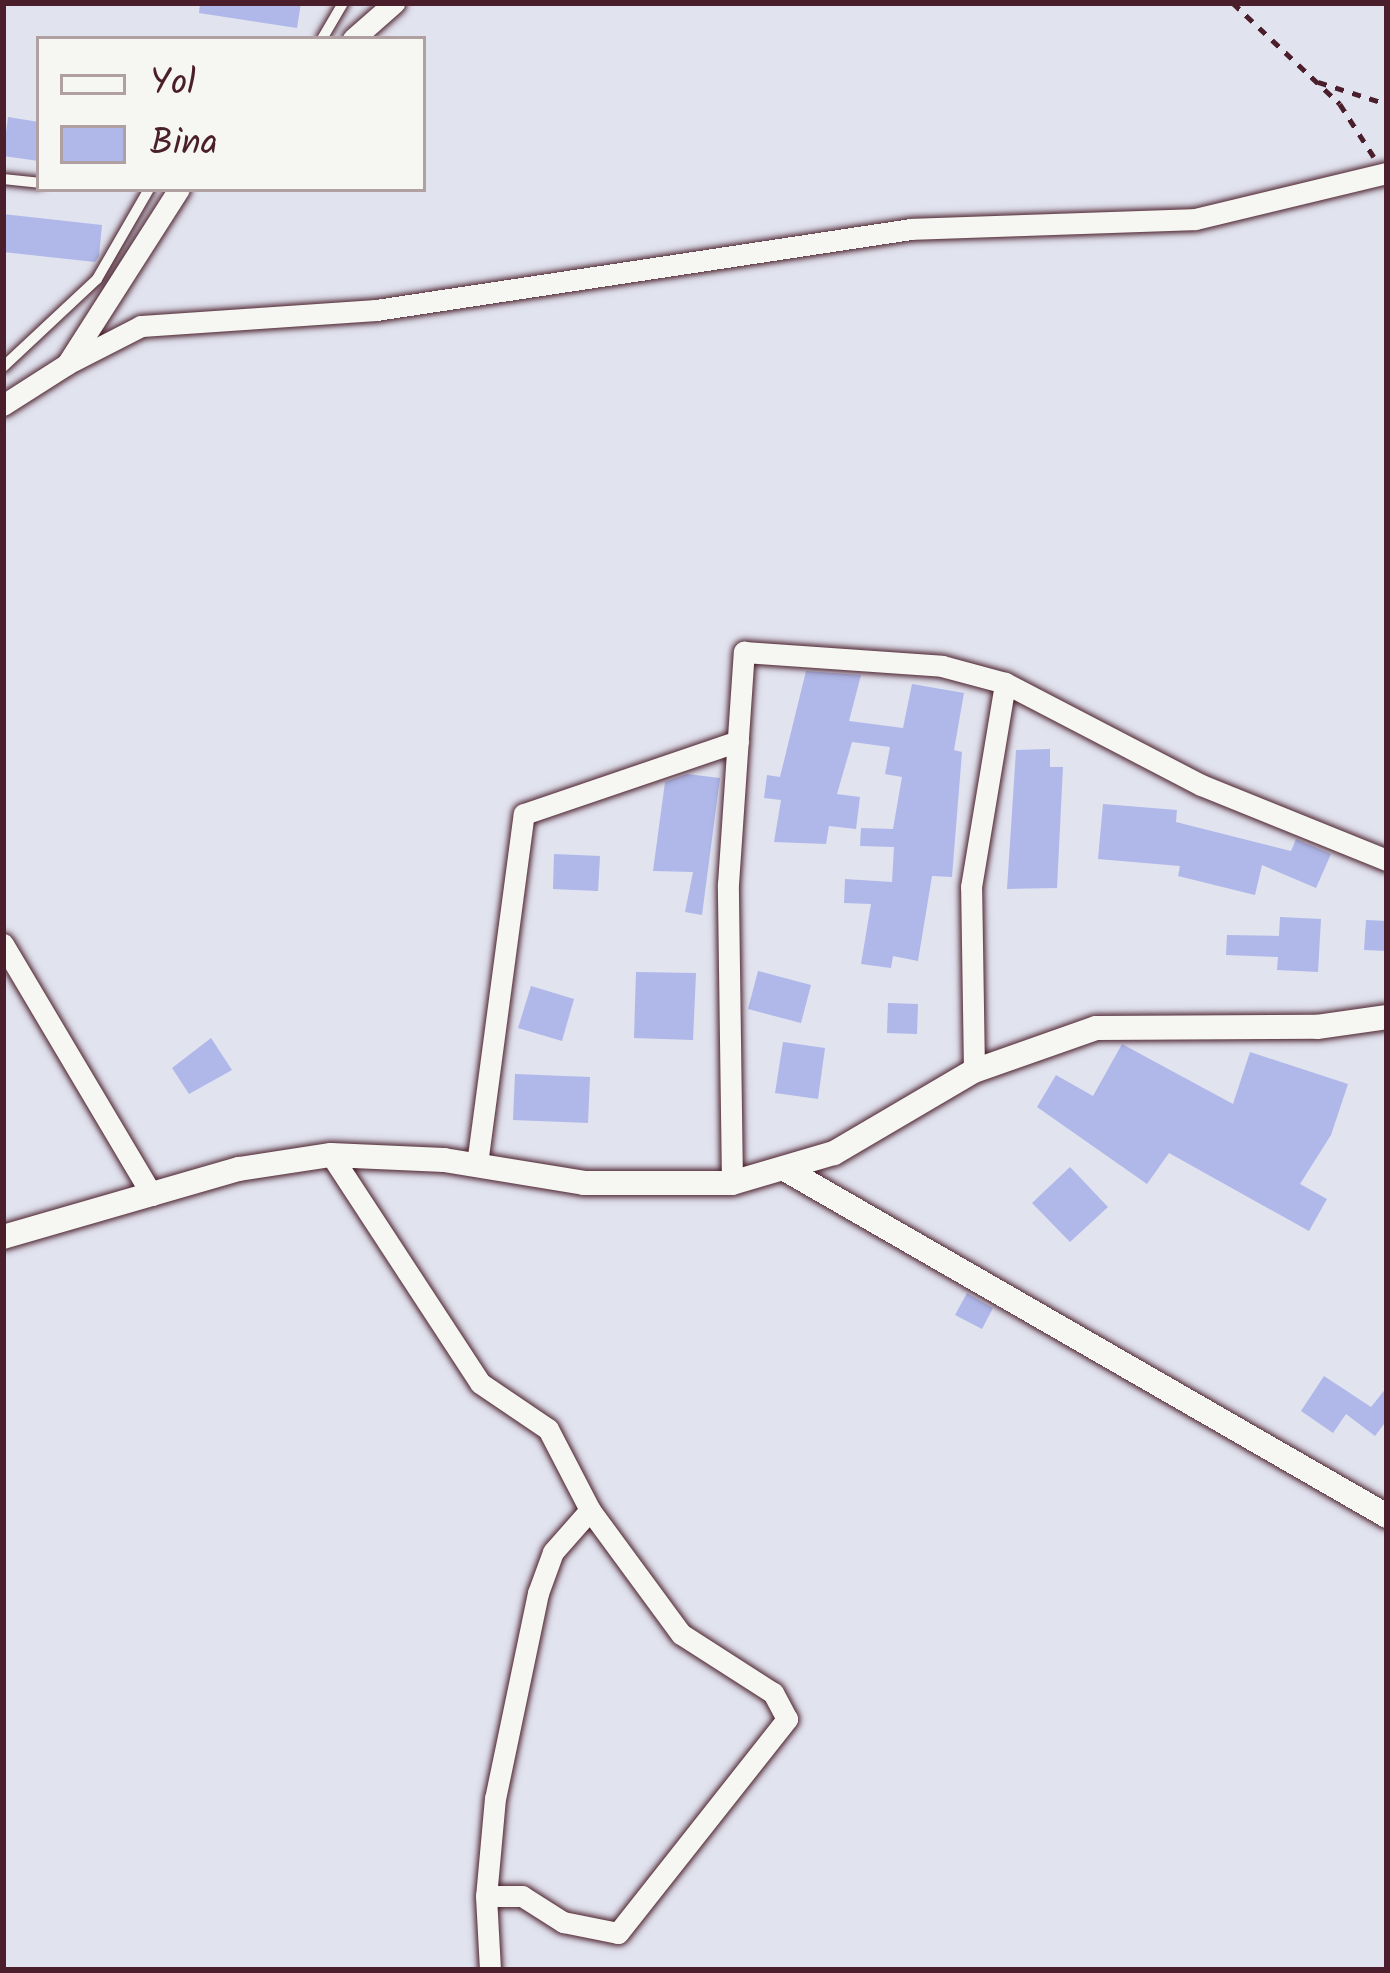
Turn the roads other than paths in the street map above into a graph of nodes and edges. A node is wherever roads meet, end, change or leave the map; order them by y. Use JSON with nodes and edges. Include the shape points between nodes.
{"nodes":[{"id":1,"x":343,"y":3,"type":"edge"},
{"id":2,"x":394,"y":3,"type":"edge"},
{"id":3,"x":324,"y":36,"type":"edge"},
{"id":4,"x":356,"y":36,"type":"edge"},
{"id":5,"x":1386,"y":173,"type":"edge"},
{"id":6,"x":3,"y":178,"type":"edge"},
{"id":7,"x":36,"y":183,"type":"edge"},
{"id":8,"x":146,"y":192,"type":"edge"},
{"id":9,"x":177,"y":192,"type":"edge"},
{"id":10,"x":67,"y":364,"type":"junction"},
{"id":11,"x":3,"y":367,"type":"edge"},
{"id":12,"x":3,"y":405,"type":"edge"},
{"id":13,"x":1005,"y":683,"type":"junction"},
{"id":14,"x":738,"y":741,"type":"junction"},
{"id":15,"x":1387,"y":860,"type":"edge"},
{"id":16,"x":3,"y":944,"type":"edge"},
{"id":17,"x":1387,"y":1017,"type":"edge"},
{"id":18,"x":974,"y":1071,"type":"junction"},
{"id":19,"x":331,"y":1155,"type":"junction"},
{"id":20,"x":477,"y":1164,"type":"junction"},
{"id":21,"x":788,"y":1171,"type":"junction"},
{"id":22,"x":732,"y":1183,"type":"junction"},
{"id":23,"x":152,"y":1195,"type":"junction"},
{"id":24,"x":3,"y":1222,"type":"edge"},
{"id":25,"x":29,"y":1232,"type":"junction"},
{"id":26,"x":3,"y":1238,"type":"edge"},
{"id":27,"x":590,"y":1510,"type":"junction"},
{"id":28,"x":1387,"y":1516,"type":"edge"},
{"id":29,"x":486,"y":1896,"type":"junction"},
{"id":30,"x":490,"y":1970,"type":"edge"}],
"edges":[{"from":1,"to":3,"type":"lane"},
{"from":2,"to":4,"type":"street"},
{"from":5,"to":10,"type":"street","via":[[1195,219],[911,230],[376,310],[141,326]]},
{"from":6,"to":7,"type":"lane"},
{"from":8,"to":11,"type":"lane","via":[[97,279]]},
{"from":9,"to":10,"type":"street"},
{"from":10,"to":12,"type":"street"},
{"from":13,"to":14,"type":"street","via":[[942,665],[744,652]]},
{"from":13,"to":15,"type":"street","via":[[1202,785]]},
{"from":13,"to":18,"type":"street","via":[[971,887]]},
{"from":14,"to":20,"type":"street","via":[[524,814]]},
{"from":14,"to":22,"type":"street","via":[[728,884]]},
{"from":16,"to":23,"type":"street"},
{"from":17,"to":18,"type":"street","via":[[1317,1027],[1096,1028]]},
{"from":18,"to":21,"type":"street"},
{"from":19,"to":20,"type":"street"},
{"from":19,"to":23,"type":"street"},
{"from":19,"to":27,"type":"street","via":[[480,1383],[548,1429]]},
{"from":20,"to":22,"type":"street","via":[[584,1183]]},
{"from":21,"to":22,"type":"street"},
{"from":21,"to":28,"type":"street"},
{"from":23,"to":25,"type":"street"},
{"from":24,"to":25,"type":"street"},
{"from":25,"to":26,"type":"street"},
{"from":27,"to":29,"type":"street","via":[[553,1552],[538,1593],[495,1798]]},
{"from":27,"to":29,"type":"street","via":[[681,1634],[773,1693],[787,1719],[618,1934],[563,1922],[522,1896]]},
{"from":29,"to":30,"type":"street"}]}
